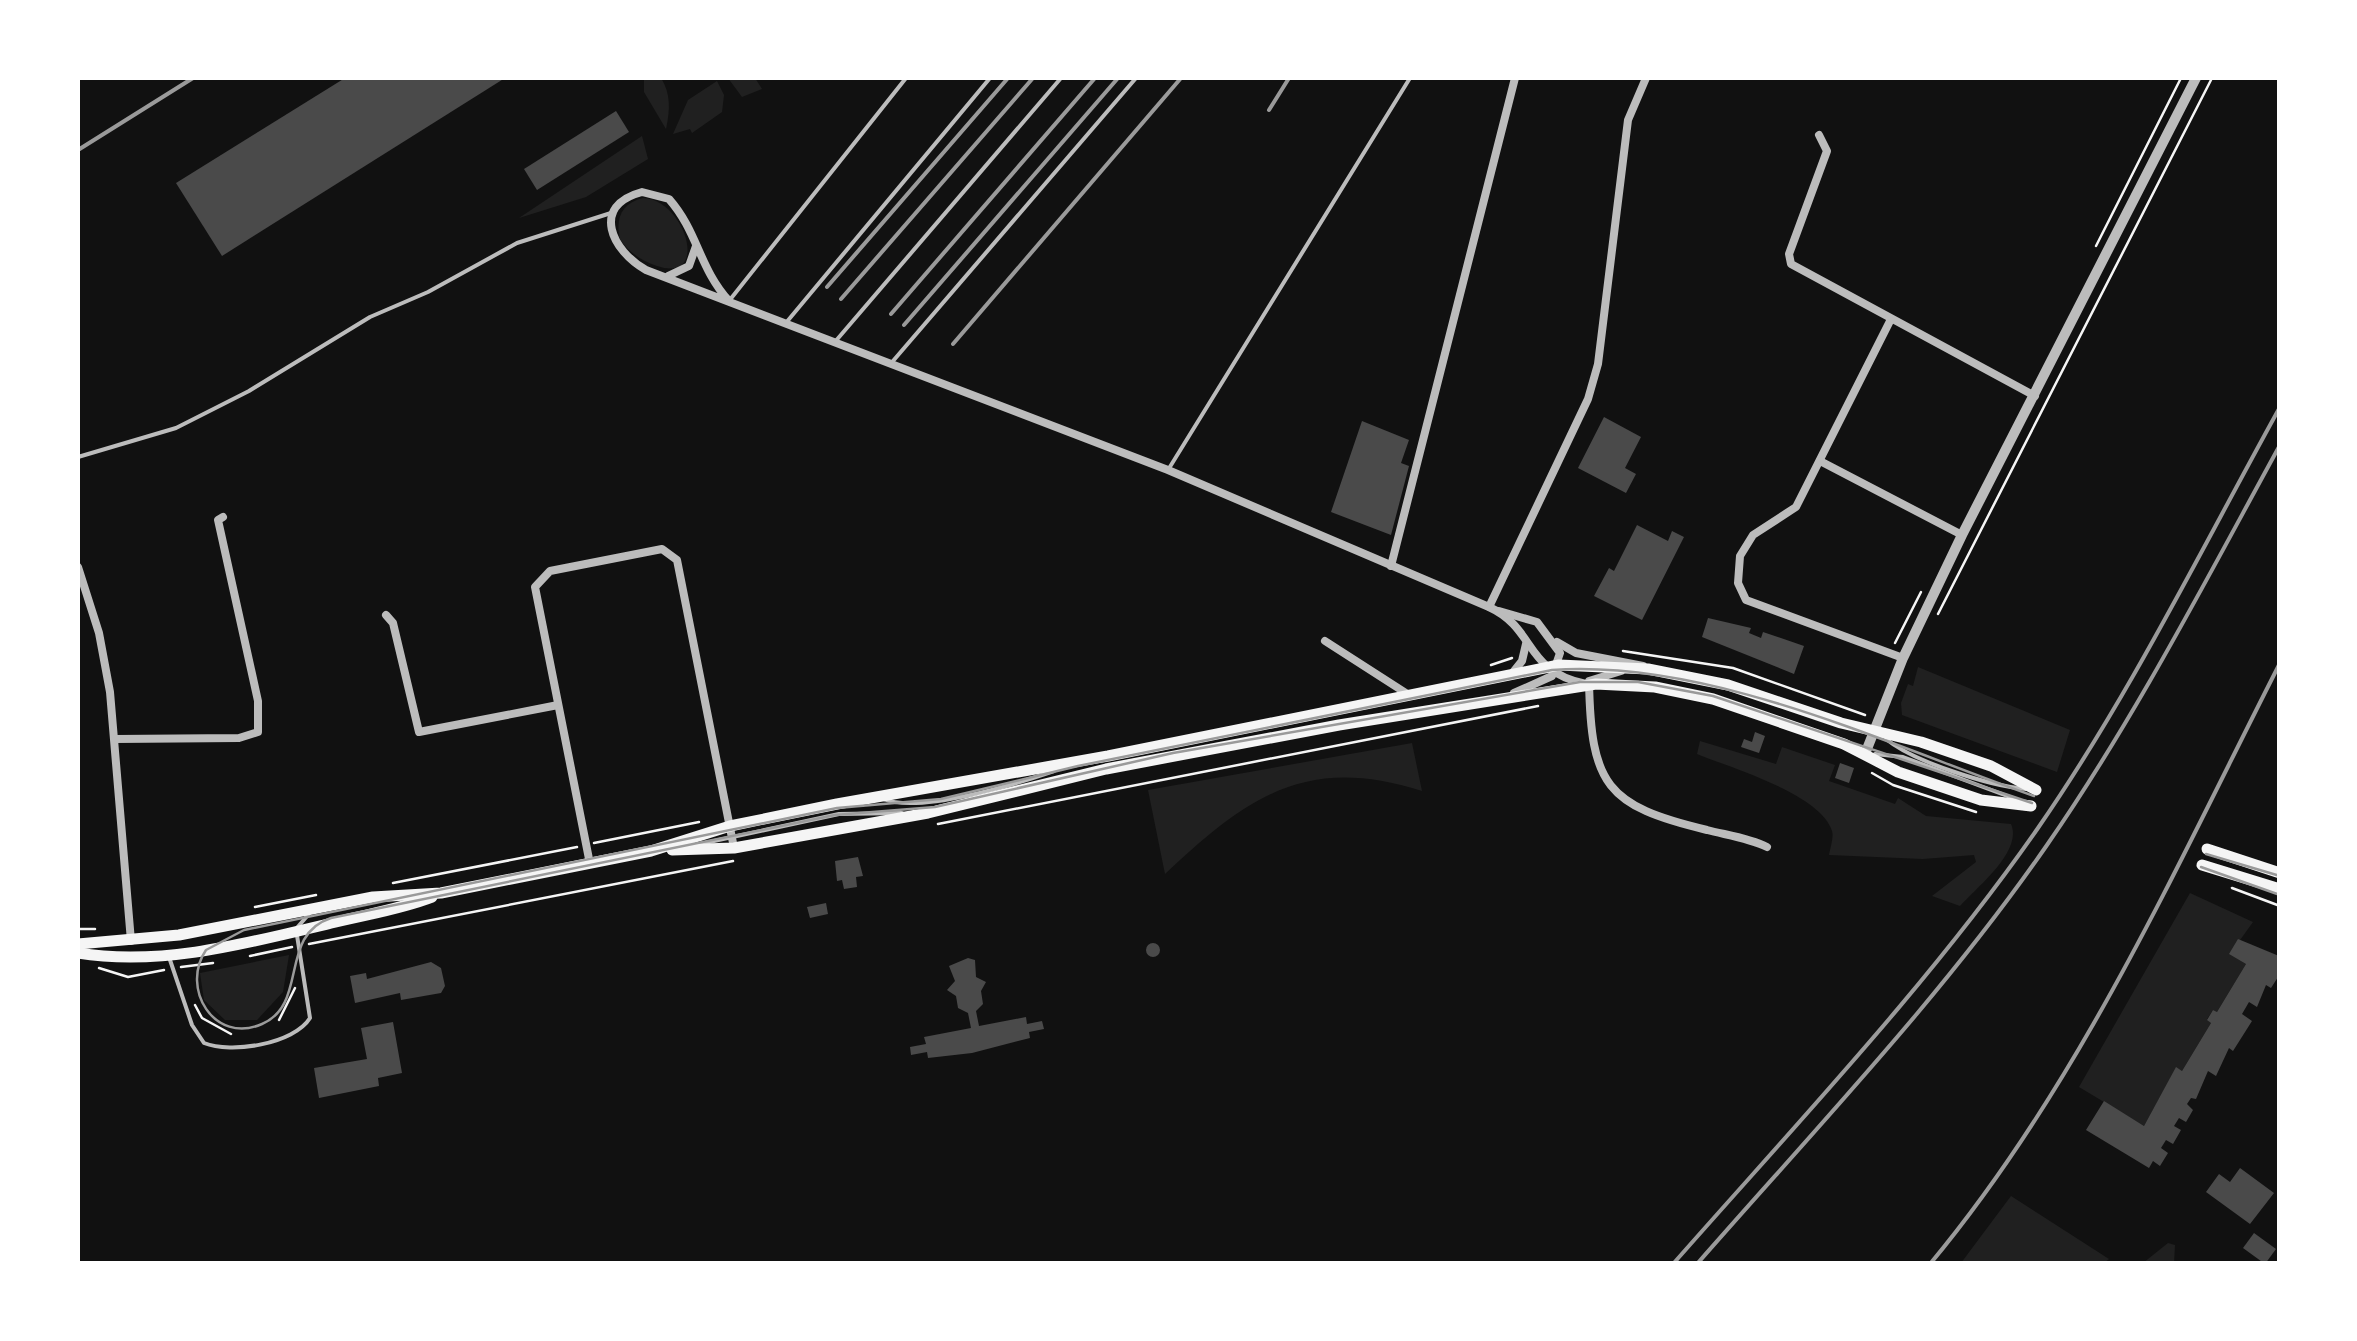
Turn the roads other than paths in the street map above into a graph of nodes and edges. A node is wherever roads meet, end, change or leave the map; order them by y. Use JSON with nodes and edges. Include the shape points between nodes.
{"nodes":[{"id":1,"x":906,"y":78,"type":"edge"},
{"id":2,"x":990,"y":78,"type":"edge"},
{"id":3,"x":1061,"y":78,"type":"edge"},
{"id":4,"x":1136,"y":78,"type":"edge"},
{"id":5,"x":1410,"y":78,"type":"edge"},
{"id":6,"x":1514,"y":78,"type":"edge"},
{"id":7,"x":1646,"y":78,"type":"edge"},
{"id":8,"x":2196,"y":78,"type":"edge"},
{"id":9,"x":1820,"y":135,"type":"dead end"},
{"id":10,"x":615,"y":210,"type":"junction"},
{"id":11,"x":694,"y":238,"type":"junction"},
{"id":12,"x":659,"y":275,"type":"junction"},
{"id":13,"x":728,"y":301,"type":"junction"},
{"id":14,"x":1890,"y":322,"type":"junction"},
{"id":15,"x":785,"y":324,"type":"junction"},
{"id":16,"x":834,"y":343,"type":"junction"},
{"id":17,"x":890,"y":365,"type":"junction"},
{"id":18,"x":2036,"y":396,"type":"junction"},
{"id":19,"x":78,"y":457,"type":"edge"},
{"id":20,"x":1820,"y":461,"type":"junction"},
{"id":21,"x":1168,"y":470,"type":"junction"},
{"id":22,"x":223,"y":517,"type":"dead end"},
{"id":23,"x":1962,"y":534,"type":"junction"},
{"id":24,"x":1391,"y":566,"type":"junction"},
{"id":25,"x":78,"y":567,"type":"edge"},
{"id":26,"x":1494,"y":609,"type":"junction"},
{"id":27,"x":386,"y":615,"type":"dead end"},
{"id":28,"x":1553,"y":639,"type":"junction"},
{"id":29,"x":1526,"y":640,"type":"junction"},
{"id":30,"x":1325,"y":641,"type":"dead end"},
{"id":31,"x":1903,"y":658,"type":"junction"},
{"id":32,"x":1552,"y":668,"type":"junction"},
{"id":33,"x":1642,"y":669,"type":"junction"},
{"id":34,"x":1508,"y":674,"type":"junction"},
{"id":35,"x":1589,"y":684,"type":"junction"},
{"id":36,"x":1409,"y":695,"type":"junction"},
{"id":37,"x":1501,"y":699,"type":"junction"},
{"id":38,"x":558,"y":706,"type":"junction"},
{"id":39,"x":1875,"y":724,"type":"junction"},
{"id":40,"x":115,"y":739,"type":"junction"},
{"id":41,"x":1865,"y":754,"type":"junction"},
{"id":42,"x":2036,"y":790,"type":"dead end"},
{"id":43,"x":879,"y":796,"type":"junction"},
{"id":44,"x":2031,"y":806,"type":"dead end"},
{"id":45,"x":883,"y":816,"type":"junction"},
{"id":46,"x":732,"y":836,"type":"junction"},
{"id":47,"x":1767,"y":846,"type":"dead end"},
{"id":48,"x":2208,"y":849,"type":"dead end"},
{"id":49,"x":651,"y":851,"type":"junction"},
{"id":50,"x":590,"y":864,"type":"junction"},
{"id":51,"x":2202,"y":864,"type":"dead end"},
{"id":52,"x":2280,"y":874,"type":"edge"},
{"id":53,"x":2280,"y":889,"type":"edge"},
{"id":54,"x":441,"y":893,"type":"junction"},
{"id":55,"x":330,"y":904,"type":"junction"},
{"id":56,"x":296,"y":932,"type":"junction"},
{"id":57,"x":134,"y":941,"type":"junction"},
{"id":58,"x":78,"y":944,"type":"edge"},
{"id":59,"x":78,"y":952,"type":"edge"},
{"id":60,"x":168,"y":954,"type":"junction"}],
"edges":[{"from":1,"to":13,"type":"lane"},
{"from":2,"to":15,"type":"lane"},
{"from":3,"to":16,"type":"lane"},
{"from":4,"to":17,"type":"lane"},
{"from":5,"to":21,"type":"lane"},
{"from":6,"to":24,"type":"street"},
{"from":7,"to":26,"type":"street","via":[[1628,120],[1588,399]]},
{"from":8,"to":18,"type":"street"},
{"from":9,"to":14,"type":"street","via":[[1827,151],[1790,264]]},
{"from":10,"to":11,"type":"street","via":[[632,195],[658,193],[672,202]]},
{"from":10,"to":12,"type":"street","via":[[615,244]]},
{"from":10,"to":19,"type":"lane","via":[[522,241],[370,317],[176,428]]},
{"from":11,"to":12,"type":"street","via":[[696,254],[686,269]]},
{"from":11,"to":13,"type":"street","via":[[706,274]]},
{"from":12,"to":13,"type":"street"},
{"from":13,"to":15,"type":"street"},
{"from":14,"to":18,"type":"street"},
{"from":14,"to":20,"type":"street"},
{"from":15,"to":16,"type":"street"},
{"from":16,"to":17,"type":"street"},
{"from":17,"to":21,"type":"street"},
{"from":18,"to":23,"type":"street"},
{"from":20,"to":23,"type":"street"},
{"from":20,"to":31,"type":"street","via":[[1796,507],[1753,535],[1740,556],[1738,583],[1746,600]]},
{"from":21,"to":24,"type":"street"},
{"from":22,"to":40,"type":"street","via":[[218,520],[258,702],[258,732],[239,738]]},
{"from":23,"to":31,"type":"street"},
{"from":24,"to":26,"type":"street"},
{"from":25,"to":40,"type":"street","via":[[105,660]]},
{"from":26,"to":28,"type":"street","via":[[1530,618]]},
{"from":26,"to":29,"type":"street"},
{"from":27,"to":38,"type":"street","via":[[419,732]]},
{"from":28,"to":32,"type":"street","via":[[1560,652]]},
{"from":28,"to":33,"type":"street","via":[[1576,653],[1627,660]]},
{"from":29,"to":32,"type":"street"},
{"from":29,"to":34,"type":"street","via":[[1522,661]]},
{"from":30,"to":36,"type":"street"},
{"from":31,"to":39,"type":"street"},
{"from":32,"to":33,"type":"main road"},
{"from":32,"to":34,"type":"main road"},
{"from":32,"to":35,"type":"street"},
{"from":32,"to":37,"type":"street"},
{"from":33,"to":35,"type":"street","via":[[1592,676]]},
{"from":33,"to":39,"type":"main road","via":[[1728,685],[1841,722]]},
{"from":34,"to":36,"type":"main road"},
{"from":35,"to":37,"type":"main road"},
{"from":35,"to":41,"type":"main road","via":[[1698,695]]},
{"from":35,"to":47,"type":"street","via":[[1603,771],[1615,796],[1643,811]]},
{"from":36,"to":43,"type":"main road"},
{"from":37,"to":45,"type":"main road","via":[[1106,769],[917,815]]},
{"from":38,"to":46,"type":"street","via":[[536,587],[550,572],[662,549],[677,560]]},
{"from":38,"to":50,"type":"street"},
{"from":39,"to":41,"type":"street"},
{"from":39,"to":42,"type":"main road","via":[[1991,766]]},
{"from":40,"to":57,"type":"street"},
{"from":41,"to":44,"type":"main road","via":[[1981,800]]},
{"from":43,"to":45,"type":"main road"},
{"from":43,"to":46,"type":"main road"},
{"from":45,"to":46,"type":"main road"},
{"from":46,"to":49,"type":"main road"},
{"from":46,"to":49,"type":"main road"},
{"from":48,"to":52,"type":"main road"},
{"from":49,"to":50,"type":"main road"},
{"from":50,"to":54,"type":"main road"},
{"from":51,"to":53,"type":"main road"},
{"from":54,"to":55,"type":"main road"},
{"from":54,"to":56,"type":"main road"},
{"from":55,"to":56,"type":"lane","via":[[300,920]]},
{"from":55,"to":57,"type":"main road"},
{"from":56,"to":60,"type":"main road"},
{"from":56,"to":60,"type":"lane","via":[[311,1014],[299,1030],[276,1039],[226,1047],[204,1042],[192,1026]]},
{"from":57,"to":58,"type":"main road"},
{"from":57,"to":59,"type":"main road"},
{"from":57,"to":60,"type":"main road"},
{"from":59,"to":60,"type":"main road"}]}
